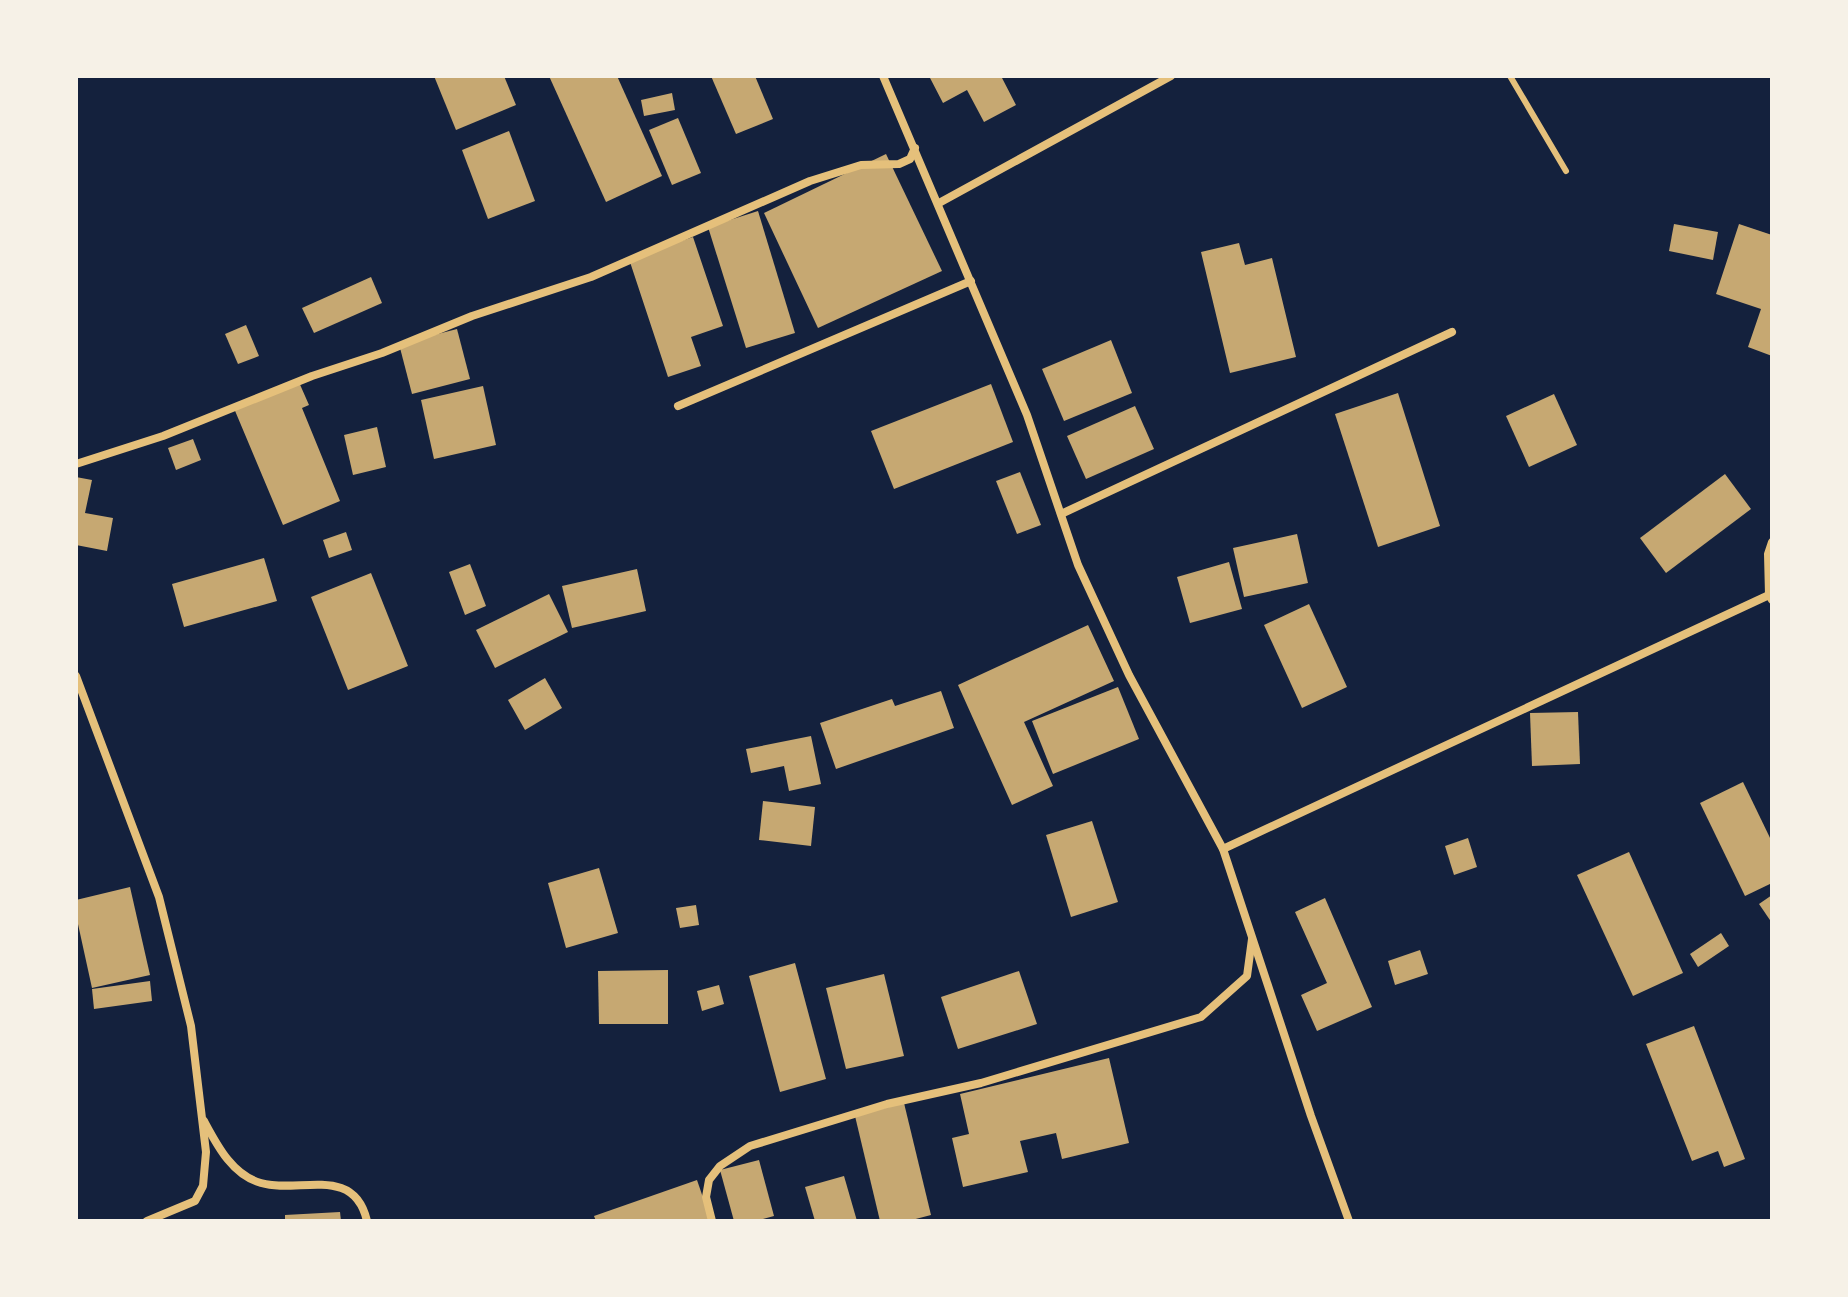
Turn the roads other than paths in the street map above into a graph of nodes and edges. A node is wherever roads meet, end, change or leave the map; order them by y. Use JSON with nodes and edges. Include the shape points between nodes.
{"nodes":[{"id":1,"x":883,"y":76,"type":"edge"},
{"id":2,"x":1171,"y":76,"type":"edge"},
{"id":3,"x":1510,"y":76,"type":"edge"},
{"id":4,"x":915,"y":148,"type":"junction"},
{"id":5,"x":1566,"y":171,"type":"dead end"},
{"id":6,"x":939,"y":203,"type":"junction"},
{"id":7,"x":971,"y":281,"type":"junction"},
{"id":8,"x":1452,"y":332,"type":"dead end"},
{"id":9,"x":678,"y":406,"type":"dead end"},
{"id":10,"x":76,"y":464,"type":"edge"},
{"id":11,"x":1061,"y":514,"type":"junction"},
{"id":12,"x":1772,"y":542,"type":"edge"},
{"id":13,"x":1770,"y":598,"type":"edge"},
{"id":14,"x":76,"y":676,"type":"edge"},
{"id":15,"x":1223,"y":849,"type":"junction"},
{"id":16,"x":1253,"y":934,"type":"junction"},
{"id":17,"x":200,"y":1115,"type":"junction"},
{"id":18,"x":147,"y":1221,"type":"edge"},
{"id":19,"x":367,"y":1221,"type":"edge"},
{"id":20,"x":712,"y":1221,"type":"edge"},
{"id":21,"x":1349,"y":1221,"type":"edge"}],
"edges":[{"from":1,"to":4,"type":"street"},
{"from":2,"to":6,"type":"street"},
{"from":3,"to":5,"type":"lane"},
{"from":4,"to":6,"type":"street"},
{"from":4,"to":10,"type":"street","via":[[910,159],[899,164],[861,165],[810,181],[591,277]]},
{"from":6,"to":7,"type":"street"},
{"from":7,"to":9,"type":"street"},
{"from":7,"to":11,"type":"street"},
{"from":8,"to":11,"type":"street"},
{"from":11,"to":15,"type":"street","via":[[1078,565],[1129,675]]},
{"from":12,"to":13,"type":"street"},
{"from":13,"to":15,"type":"street"},
{"from":14,"to":17,"type":"street","via":[[159,897],[191,1026]]},
{"from":15,"to":16,"type":"street"},
{"from":16,"to":20,"type":"street","via":[[1247,976],[1201,1017],[750,1146],[709,1180],[706,1197]]},
{"from":16,"to":21,"type":"street"},
{"from":17,"to":18,"type":"street","via":[[206,1152],[203,1186],[195,1201]]},
{"from":17,"to":19,"type":"street","via":[[240,1173],[262,1184],[330,1184],[352,1194]]}]}
